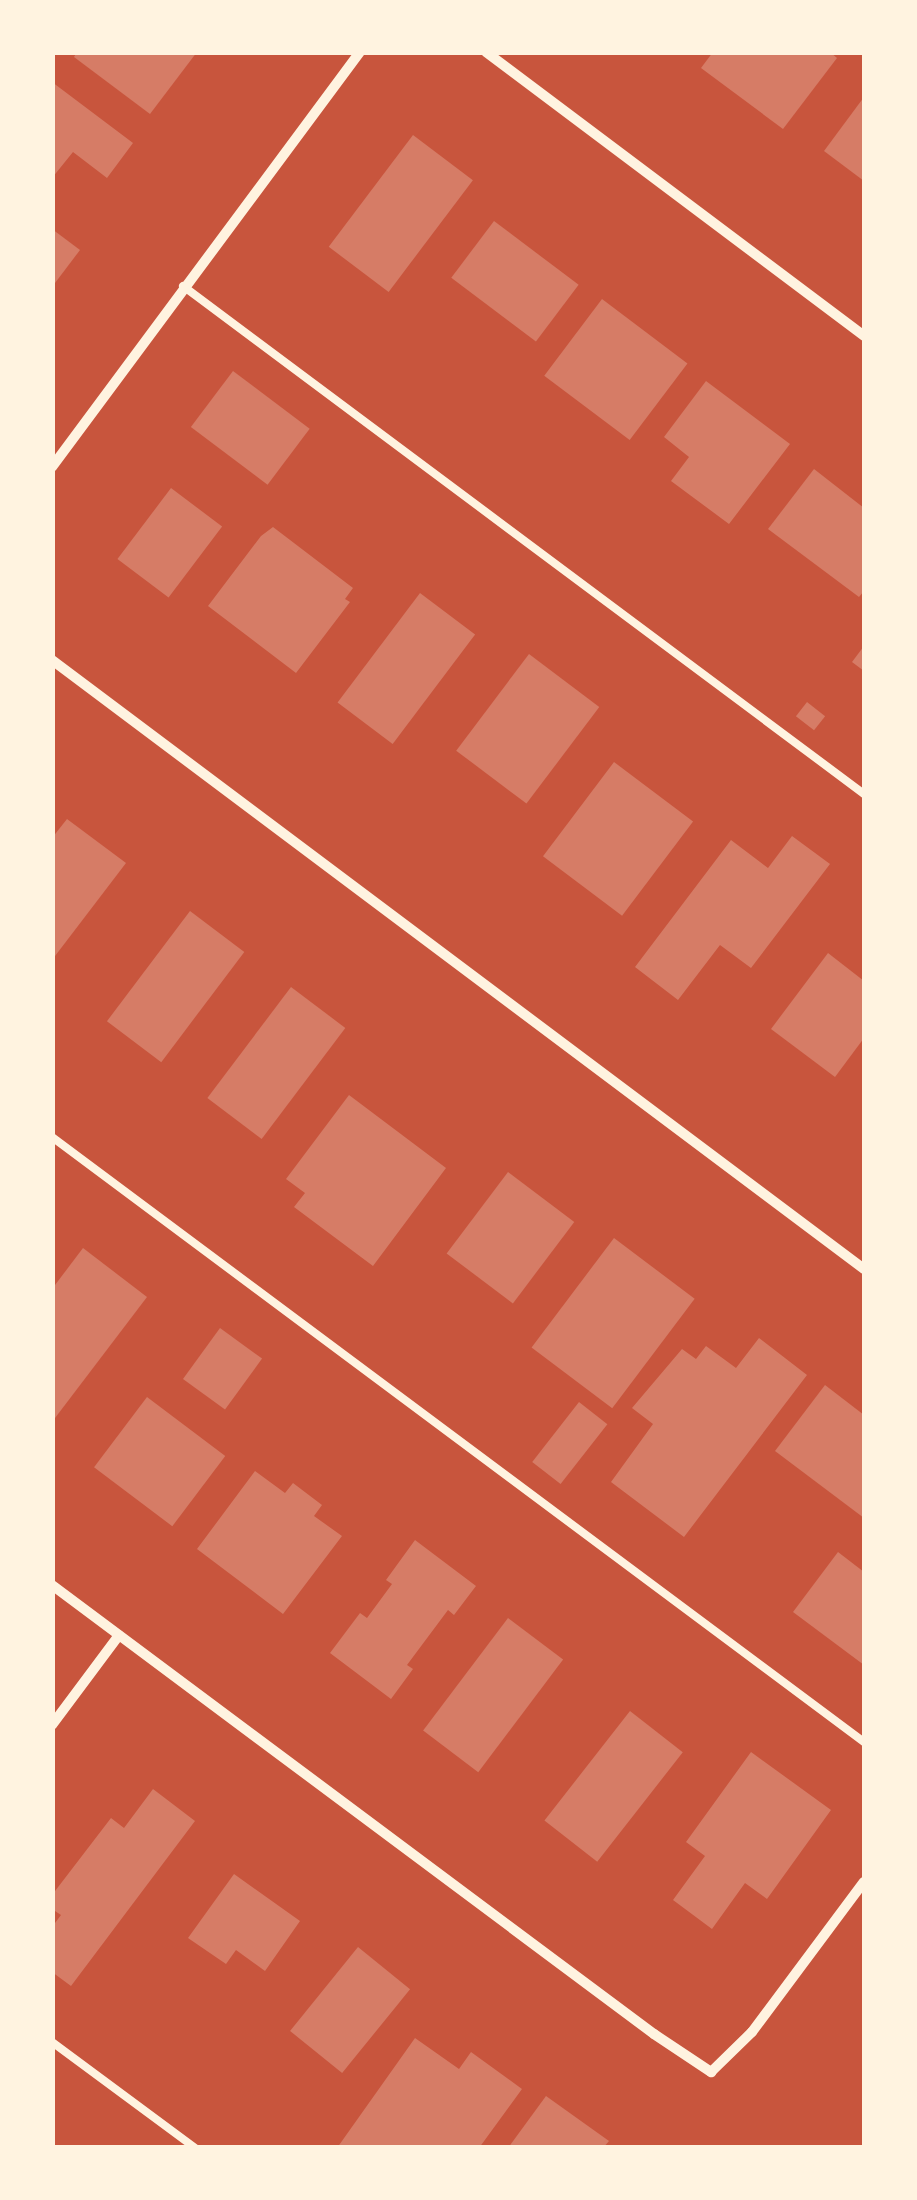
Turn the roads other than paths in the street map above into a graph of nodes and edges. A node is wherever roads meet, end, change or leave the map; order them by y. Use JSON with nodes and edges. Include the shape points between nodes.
{"nodes":[{"id":1,"x":360,"y":52,"type":"edge"},
{"id":2,"x":486,"y":52,"type":"edge"},
{"id":3,"x":184,"y":286,"type":"junction"},
{"id":4,"x":864,"y":336,"type":"edge"},
{"id":5,"x":52,"y":467,"type":"edge"},
{"id":6,"x":52,"y":660,"type":"edge"},
{"id":7,"x":864,"y":794,"type":"edge"},
{"id":8,"x":52,"y":1138,"type":"edge"},
{"id":9,"x":864,"y":1269,"type":"edge"},
{"id":10,"x":52,"y":1585,"type":"edge"},
{"id":11,"x":119,"y":1635,"type":"junction"},
{"id":12,"x":52,"y":1725,"type":"edge"},
{"id":13,"x":864,"y":1742,"type":"edge"},
{"id":14,"x":864,"y":1882,"type":"edge"},
{"id":15,"x":52,"y":2042,"type":"edge"},
{"id":16,"x":195,"y":2148,"type":"edge"}],
"edges":[{"from":1,"to":3,"type":"street"},
{"from":2,"to":4,"type":"street"},
{"from":3,"to":5,"type":"street"},
{"from":3,"to":7,"type":"lane"},
{"from":6,"to":9,"type":"street"},
{"from":8,"to":13,"type":"lane"},
{"from":10,"to":11,"type":"street"},
{"from":11,"to":12,"type":"street"},
{"from":11,"to":14,"type":"street","via":[[711,2072],[752,2032]]},
{"from":15,"to":16,"type":"lane"}]}
